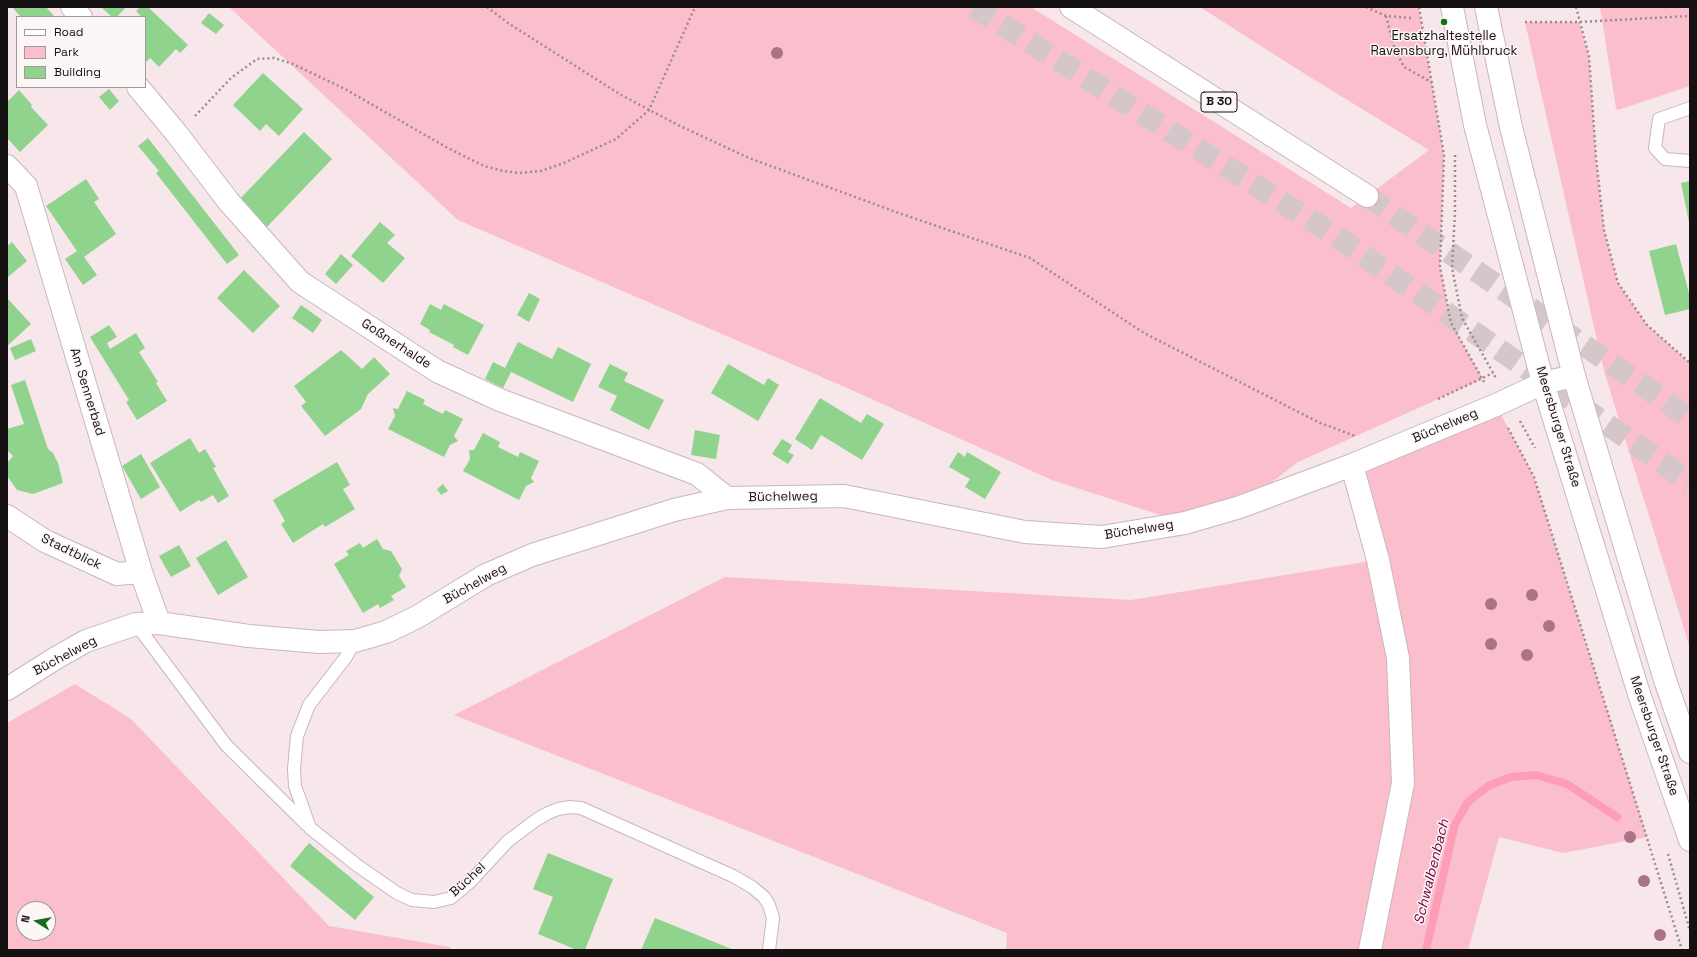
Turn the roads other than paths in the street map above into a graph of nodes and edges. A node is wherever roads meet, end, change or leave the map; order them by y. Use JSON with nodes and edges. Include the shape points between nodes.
{"nodes":[{"id":1,"x":72,"y":7,"type":"edge"},
{"id":2,"x":1071,"y":7,"type":"edge"},
{"id":3,"x":1452,"y":7,"type":"edge"},
{"id":4,"x":1486,"y":7,"type":"edge"},
{"id":5,"x":80,"y":16,"type":"edge"},
{"id":6,"x":139,"y":88,"type":"edge"},
{"id":7,"x":1690,"y":108,"type":"edge"},
{"id":8,"x":1690,"y":161,"type":"edge"},
{"id":9,"x":7,"y":166,"type":"edge"},
{"id":10,"x":1367,"y":196,"type":"tunnel mouth"},
{"id":11,"x":1574,"y":376,"type":"junction"},
{"id":12,"x":1544,"y":383,"type":"junction"},
{"id":13,"x":1352,"y":465,"type":"junction"},
{"id":14,"x":727,"y":498,"type":"junction"},
{"id":15,"x":7,"y":516,"type":"edge"},
{"id":16,"x":141,"y":572,"type":"junction"},
{"id":17,"x":160,"y":623,"type":"junction"},
{"id":18,"x":136,"y":624,"type":"junction"},
{"id":19,"x":355,"y":641,"type":"junction"},
{"id":20,"x":7,"y":689,"type":"edge"},
{"id":21,"x":1690,"y":752,"type":"edge"},
{"id":22,"x":310,"y":828,"type":"junction"},
{"id":23,"x":1690,"y":840,"type":"edge"},
{"id":24,"x":770,"y":950,"type":"edge"},
{"id":25,"x":1370,"y":950,"type":"edge"}],
"edges":[{"from":1,"to":5,"type":"main road"},
{"from":2,"to":10,"type":"main road","number":"B 30"},
{"from":3,"to":12,"type":"main road","name":"Meersburger Straße","via":[[1475,125]]},
{"from":4,"to":11,"type":"main road","via":[[1512,127]]},
{"from":6,"to":14,"type":"main road","name":"Goßnerhalde","via":[[178,134],[229,202],[300,282],[437,371],[500,400],[697,474]]},
{"from":7,"to":8,"type":"lane","via":[[1659,119],[1655,148],[1665,159]]},
{"from":9,"to":16,"type":"main road","name":"Am Sennerbad","via":[[26,186]]},
{"from":11,"to":12,"type":"main road","name":"Büchelweg"},
{"from":11,"to":21,"type":"main road","via":[[1665,680]]},
{"from":12,"to":13,"type":"main road","name":"Büchelweg"},
{"from":12,"to":23,"type":"main road","name":"Meersburger Straße","via":[[1640,697]]},
{"from":13,"to":14,"type":"main road","name":"Büchelweg","via":[[1240,507],[1185,523],[1102,537],[1025,532],[844,496]]},
{"from":13,"to":25,"type":"main road","via":[[1378,560],[1398,658],[1403,783]]},
{"from":14,"to":19,"type":"main road","name":"Büchelweg","via":[[674,510],[532,554],[486,576],[386,632]]},
{"from":15,"to":16,"type":"main road","name":"Stadtblick","via":[[45,541],[116,574]]},
{"from":16,"to":17,"type":"main road","name":"Am Sennerbad"},
{"from":17,"to":18,"type":"main road","name":"Büchelweg"},
{"from":17,"to":19,"type":"main road","name":"Büchelweg","via":[[248,636],[319,642]]},
{"from":18,"to":20,"type":"main road","name":"Büchelweg","via":[[86,641]]},
{"from":18,"to":22,"type":"lane","name":"Büchel","via":[[226,745]]},
{"from":19,"to":22,"type":"lane","via":[[346,657],[308,705],[297,736],[294,754],[295,786]]},
{"from":22,"to":24,"type":"lane","name":"Büchel","via":[[397,893],[412,900],[434,902],[451,898],[470,882],[508,841],[548,812],[570,807],[581,808],[733,876],[752,887],[764,897],[773,918]]}]}
